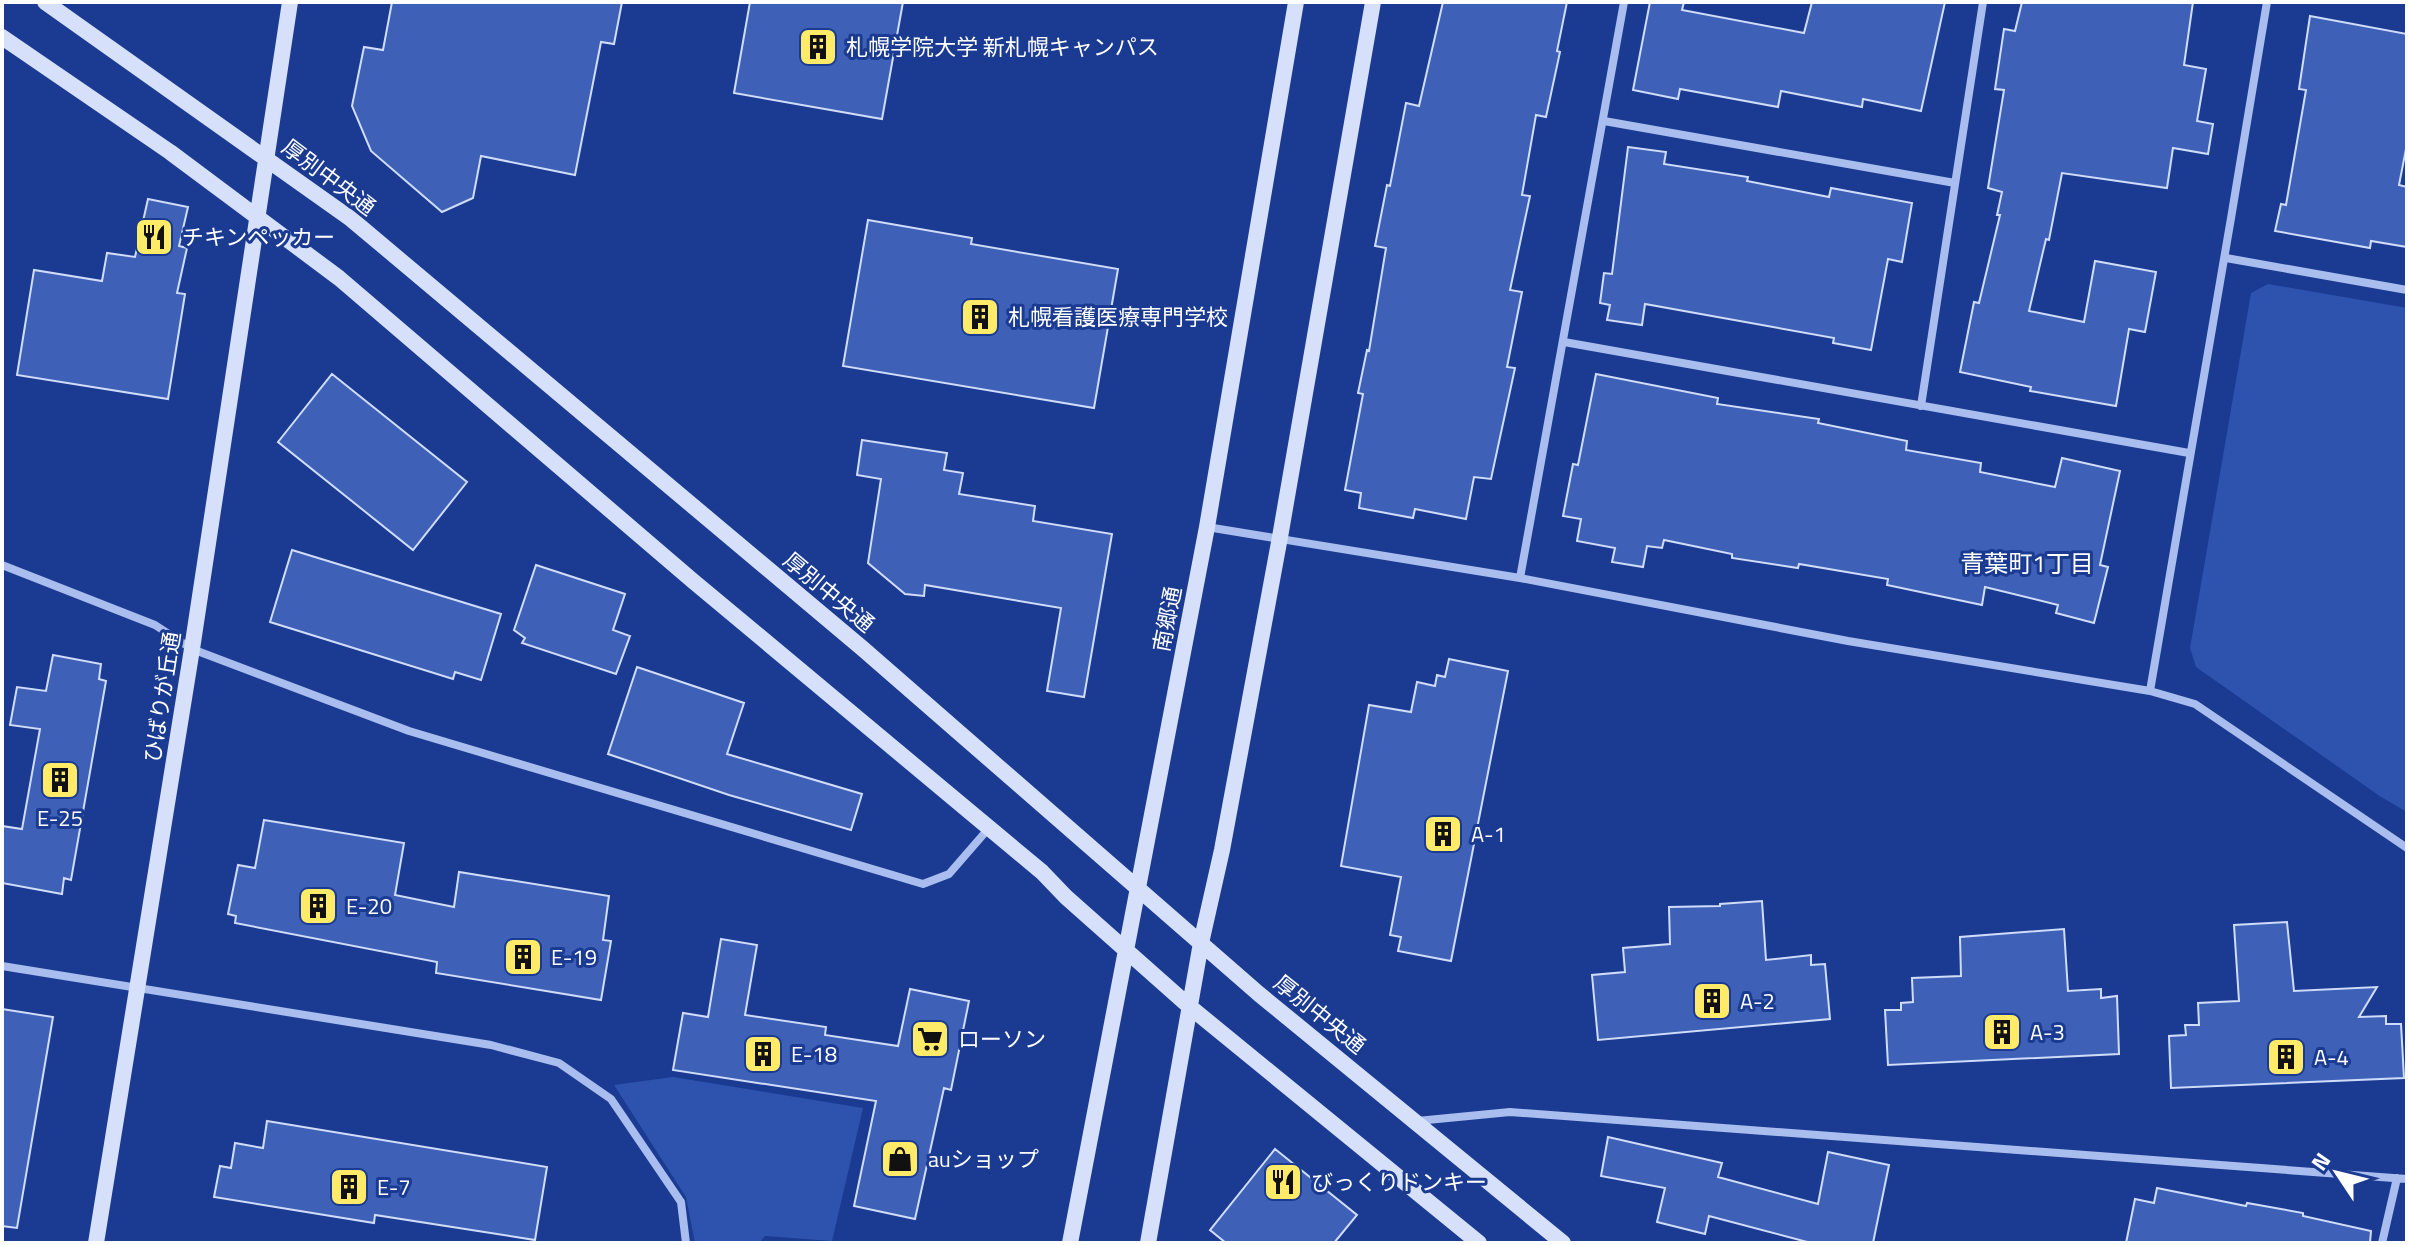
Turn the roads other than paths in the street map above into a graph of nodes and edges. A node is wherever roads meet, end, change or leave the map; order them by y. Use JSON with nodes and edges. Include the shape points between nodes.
{"nodes":[{"id":1,"x":45,"y":2,"type":"edge"},
{"id":2,"x":290,"y":2,"type":"edge"},
{"id":3,"x":1296,"y":2,"type":"edge"},
{"id":4,"x":1373,"y":2,"type":"edge"},
{"id":5,"x":1624,"y":2,"type":"edge"},
{"id":6,"x":1983,"y":2,"type":"edge"},
{"id":7,"x":2267,"y":2,"type":"edge"},
{"id":8,"x":2,"y":37,"type":"edge"},
{"id":9,"x":1604,"y":121,"type":"junction"},
{"id":10,"x":265,"y":156,"type":"junction"},
{"id":11,"x":1955,"y":183,"type":"junction"},
{"id":12,"x":256,"y":217,"type":"junction"},
{"id":13,"x":2226,"y":258,"type":"junction"},
{"id":14,"x":2407,"y":290,"type":"edge"},
{"id":15,"x":1564,"y":342,"type":"junction"},
{"id":16,"x":1921,"y":406,"type":"junction"},
{"id":17,"x":2189,"y":453,"type":"junction"},
{"id":18,"x":1207,"y":527,"type":"junction"},
{"id":19,"x":1280,"y":537,"type":"junction"},
{"id":20,"x":2,"y":565,"type":"edge"},
{"id":21,"x":1520,"y":578,"type":"junction"},
{"id":22,"x":192,"y":649,"type":"junction"},
{"id":23,"x":2150,"y":691,"type":"junction"},
{"id":24,"x":989,"y":827,"type":"junction"},
{"id":25,"x":2407,"y":848,"type":"edge"},
{"id":26,"x":1138,"y":890,"type":"junction"},
{"id":27,"x":1201,"y":943,"type":"junction"},
{"id":28,"x":1126,"y":952,"type":"junction"},
{"id":29,"x":2,"y":966,"type":"edge"},
{"id":30,"x":137,"y":988,"type":"junction"},
{"id":31,"x":1190,"y":1007,"type":"junction"},
{"id":32,"x":1417,"y":1121,"type":"junction"},
{"id":33,"x":2402,"y":1179,"type":"edge"},
{"id":34,"x":96,"y":1243,"type":"edge"},
{"id":35,"x":686,"y":1243,"type":"edge"},
{"id":36,"x":1070,"y":1243,"type":"edge"},
{"id":37,"x":1148,"y":1243,"type":"edge"},
{"id":38,"x":1479,"y":1243,"type":"edge"},
{"id":39,"x":1563,"y":1243,"type":"edge"},
{"id":40,"x":2382,"y":1243,"type":"edge"}],
"edges":[{"from":1,"to":10,"type":"main road","name":"厚別中央通"},
{"from":2,"to":10,"type":"main road","name":"ひばりが丘通"},
{"from":3,"to":18,"type":"main road","name":"南郷通"},
{"from":4,"to":19,"type":"main road"},
{"from":5,"to":9,"type":"street"},
{"from":6,"to":11,"type":"street"},
{"from":7,"to":13,"type":"street"},
{"from":8,"to":12,"type":"main road"},
{"from":9,"to":11,"type":"street"},
{"from":9,"to":15,"type":"street"},
{"from":10,"to":12,"type":"main road","name":"ひばりが丘通"},
{"from":10,"to":26,"type":"main road","name":"厚別中央通","via":[[351,219],[862,648]]},
{"from":11,"to":16,"type":"street"},
{"from":12,"to":22,"type":"main road","name":"ひばりが丘通"},
{"from":12,"to":24,"type":"main road","via":[[339,278]]},
{"from":13,"to":14,"type":"street"},
{"from":13,"to":17,"type":"street"},
{"from":15,"to":16,"type":"street"},
{"from":15,"to":21,"type":"street"},
{"from":16,"to":17,"type":"street"},
{"from":17,"to":23,"type":"street"},
{"from":18,"to":19,"type":"street"},
{"from":18,"to":26,"type":"main road","name":"南郷通"},
{"from":19,"to":21,"type":"street"},
{"from":19,"to":27,"type":"main road"},
{"from":20,"to":22,"type":"street","via":[[155,625]]},
{"from":21,"to":23,"type":"street","via":[[1848,641]]},
{"from":22,"to":24,"type":"street","via":[[409,731],[923,884],[949,874]]},
{"from":22,"to":30,"type":"main road","name":"ひばりが丘通"},
{"from":23,"to":25,"type":"street","via":[[2195,704]]},
{"from":24,"to":28,"type":"main road"},
{"from":26,"to":27,"type":"main road","name":"厚別中央通"},
{"from":26,"to":28,"type":"main road","name":"南郷通"},
{"from":27,"to":31,"type":"main road"},
{"from":27,"to":32,"type":"main road","name":"厚別中央通"},
{"from":28,"to":31,"type":"main road"},
{"from":28,"to":36,"type":"main road","name":"南郷通"},
{"from":29,"to":30,"type":"street"},
{"from":30,"to":34,"type":"main road","name":"ひばりが丘通"},
{"from":30,"to":35,"type":"street","via":[[491,1045],[559,1063],[611,1099],[681,1202]]},
{"from":31,"to":37,"type":"main road"},
{"from":31,"to":38,"type":"main road"},
{"from":32,"to":33,"type":"street","via":[[1510,1112]]},
{"from":32,"to":39,"type":"main road","name":"厚別中央通"},
{"from":33,"to":40,"type":"street"}]}
